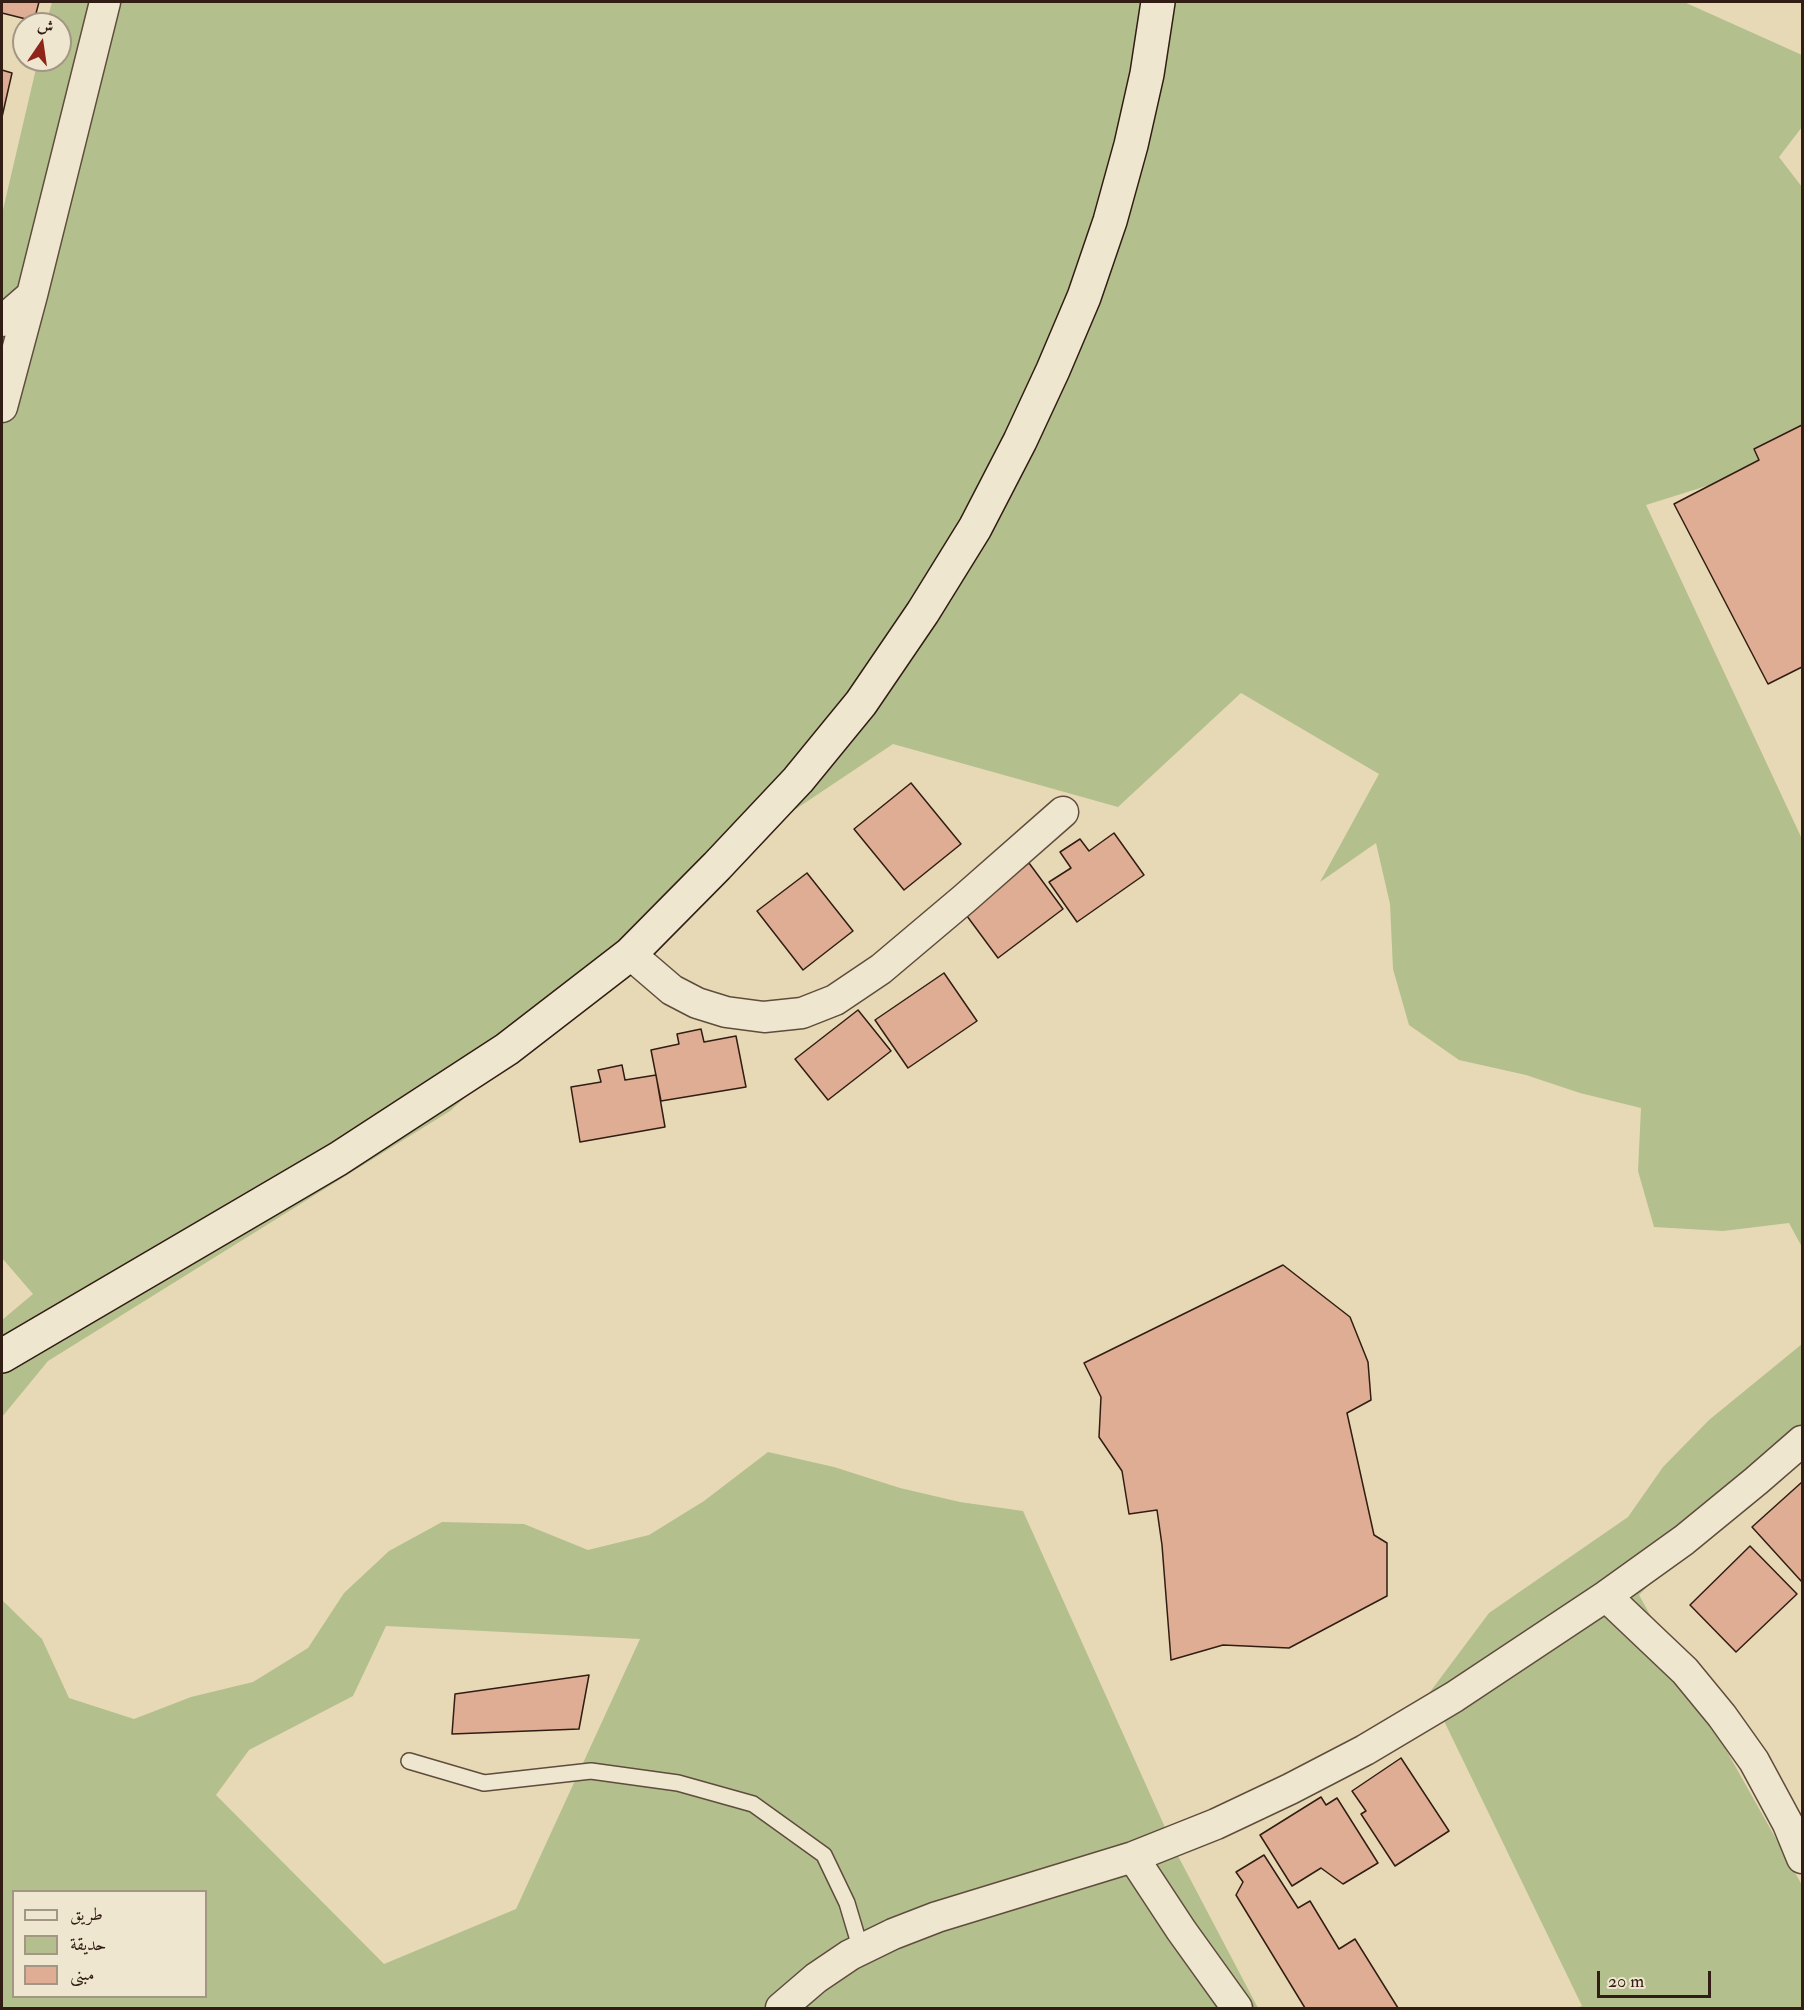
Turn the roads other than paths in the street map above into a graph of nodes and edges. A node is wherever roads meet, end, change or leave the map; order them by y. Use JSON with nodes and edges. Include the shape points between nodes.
{"nodes":[{"id":1,"x":105,"y":2,"type":"edge"},
{"id":2,"x":1158,"y":2,"type":"edge"},
{"id":3,"x":33,"y":295,"type":"junction"},
{"id":4,"x":2,"y":321,"type":"edge"},
{"id":5,"x":2,"y":408,"type":"edge"},
{"id":6,"x":1063,"y":812,"type":"dead end"},
{"id":7,"x":630,"y":954,"type":"junction"},
{"id":8,"x":2,"y":1356,"type":"edge"},
{"id":9,"x":1803,"y":1441,"type":"edge"},
{"id":10,"x":1606,"y":1596,"type":"junction"},
{"id":11,"x":409,"y":1761,"type":"dead end"},
{"id":12,"x":1133,"y":1857,"type":"junction"},
{"id":13,"x":1803,"y":1858,"type":"edge"},
{"id":14,"x":861,"y":1950,"type":"junction"},
{"id":15,"x":781,"y":2008,"type":"edge"},
{"id":16,"x":1237,"y":2008,"type":"edge"}],
"edges":[{"from":1,"to":3,"type":"street"},
{"from":2,"to":7,"type":"street","via":[[1131,145],[1092,275],[1053,370],[975,528],[854,711],[790,789]]},
{"from":3,"to":4,"type":"street"},
{"from":3,"to":5,"type":"street"},
{"from":6,"to":7,"type":"street","via":[[881,969],[835,1000],[802,1013],[764,1017],[697,1003],[672,990]]},
{"from":7,"to":8,"type":"street","via":[[507,1049],[338,1159]]},
{"from":9,"to":10,"type":"street","via":[[1684,1540]]},
{"from":10,"to":12,"type":"street","via":[[1454,1697],[1365,1750],[1216,1824]]},
{"from":10,"to":13,"type":"street","via":[[1685,1671],[1722,1716],[1754,1761]]},
{"from":11,"to":14,"type":"lane","via":[[484,1782],[591,1771],[678,1783],[753,1804],[824,1855],[847,1903]]},
{"from":12,"to":14,"type":"street","via":[[936,1917]]},
{"from":12,"to":16,"type":"street"},
{"from":14,"to":15,"type":"street","via":[[816,1978]]}]}
